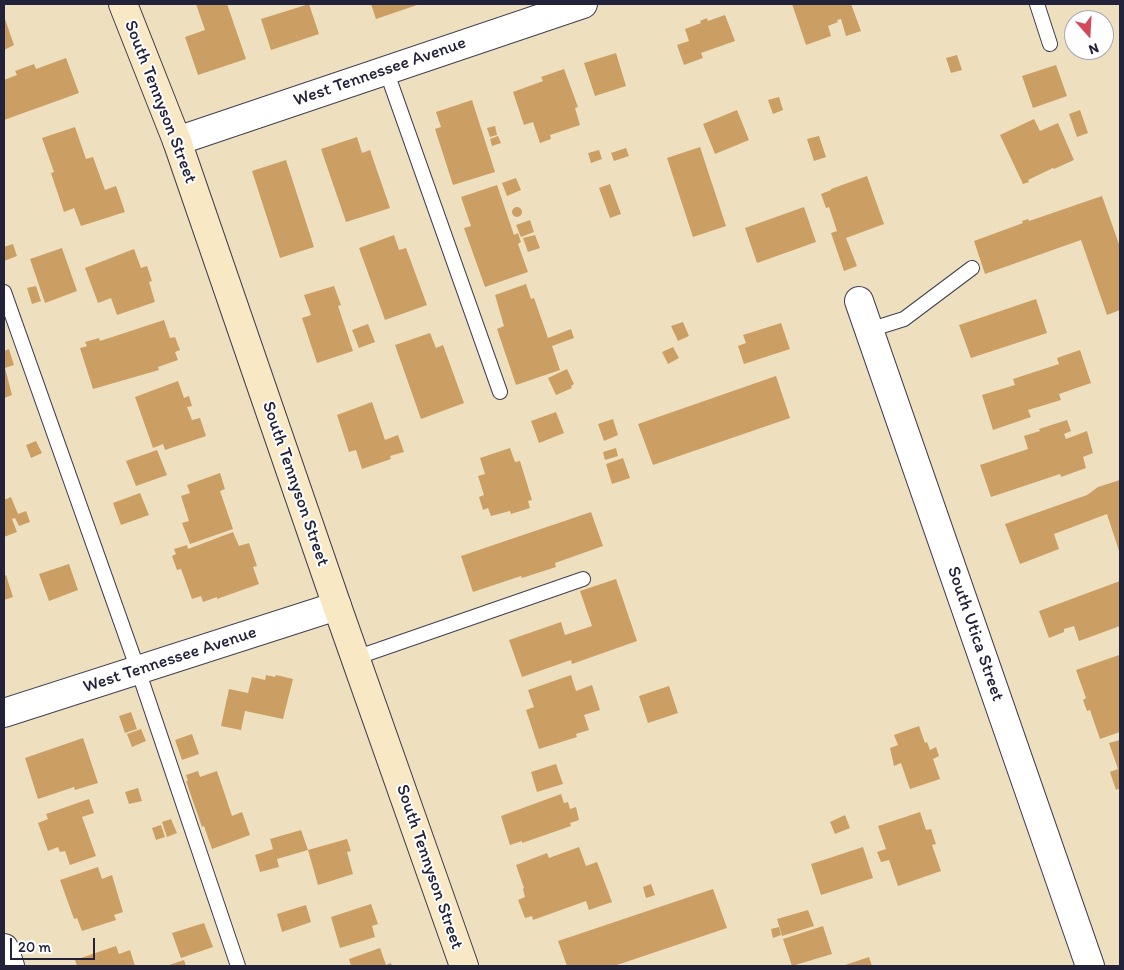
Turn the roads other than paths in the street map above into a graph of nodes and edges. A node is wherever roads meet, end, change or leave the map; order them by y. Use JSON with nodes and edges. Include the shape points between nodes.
{"nodes":[{"id":1,"x":123,"y":4,"type":"edge"},
{"id":2,"x":583,"y":4,"type":"edge"},
{"id":3,"x":1037,"y":4,"type":"edge"},
{"id":4,"x":1050,"y":44,"type":"dead end"},
{"id":5,"x":386,"y":70,"type":"junction"},
{"id":6,"x":177,"y":141,"type":"junction"},
{"id":7,"x":972,"y":268,"type":"dead end"},
{"id":8,"x":4,"y":292,"type":"edge"},
{"id":9,"x":859,"y":301,"type":"dead end"},
{"id":10,"x":869,"y":330,"type":"junction"},
{"id":11,"x":500,"y":392,"type":"dead end"},
{"id":12,"x":584,"y":579,"type":"dead end"},
{"id":13,"x":337,"y":606,"type":"junction"},
{"id":14,"x":355,"y":658,"type":"junction"},
{"id":15,"x":138,"y":670,"type":"junction"},
{"id":16,"x":4,"y":713,"type":"edge"},
{"id":17,"x":4,"y":948,"type":"edge"},
{"id":18,"x":10,"y":966,"type":"edge"},
{"id":19,"x":238,"y":966,"type":"edge"},
{"id":20,"x":464,"y":966,"type":"edge"},
{"id":21,"x":1088,"y":966,"type":"edge"}],
"edges":[{"from":1,"to":6,"type":"street","name":"South Tennyson Street"},
{"from":2,"to":5,"type":"street","name":"West Tennessee Avenue"},
{"from":3,"to":4,"type":"lane"},
{"from":5,"to":6,"type":"street","name":"West Tennessee Avenue"},
{"from":5,"to":11,"type":"lane"},
{"from":6,"to":13,"type":"street","name":"South Tennyson Street"},
{"from":7,"to":10,"type":"lane","via":[[904,320]]},
{"from":8,"to":15,"type":"lane"},
{"from":9,"to":10,"type":"street","name":"South Utica Street"},
{"from":10,"to":21,"type":"street","name":"South Utica Street"},
{"from":12,"to":14,"type":"lane"},
{"from":13,"to":14,"type":"street","name":"South Tennyson Street"},
{"from":13,"to":15,"type":"street","name":"West Tennessee Avenue"},
{"from":14,"to":20,"type":"street","name":"South Tennyson Street"},
{"from":15,"to":16,"type":"street","name":"West Tennessee Avenue"},
{"from":15,"to":19,"type":"lane"},
{"from":17,"to":18,"type":"street"}]}
